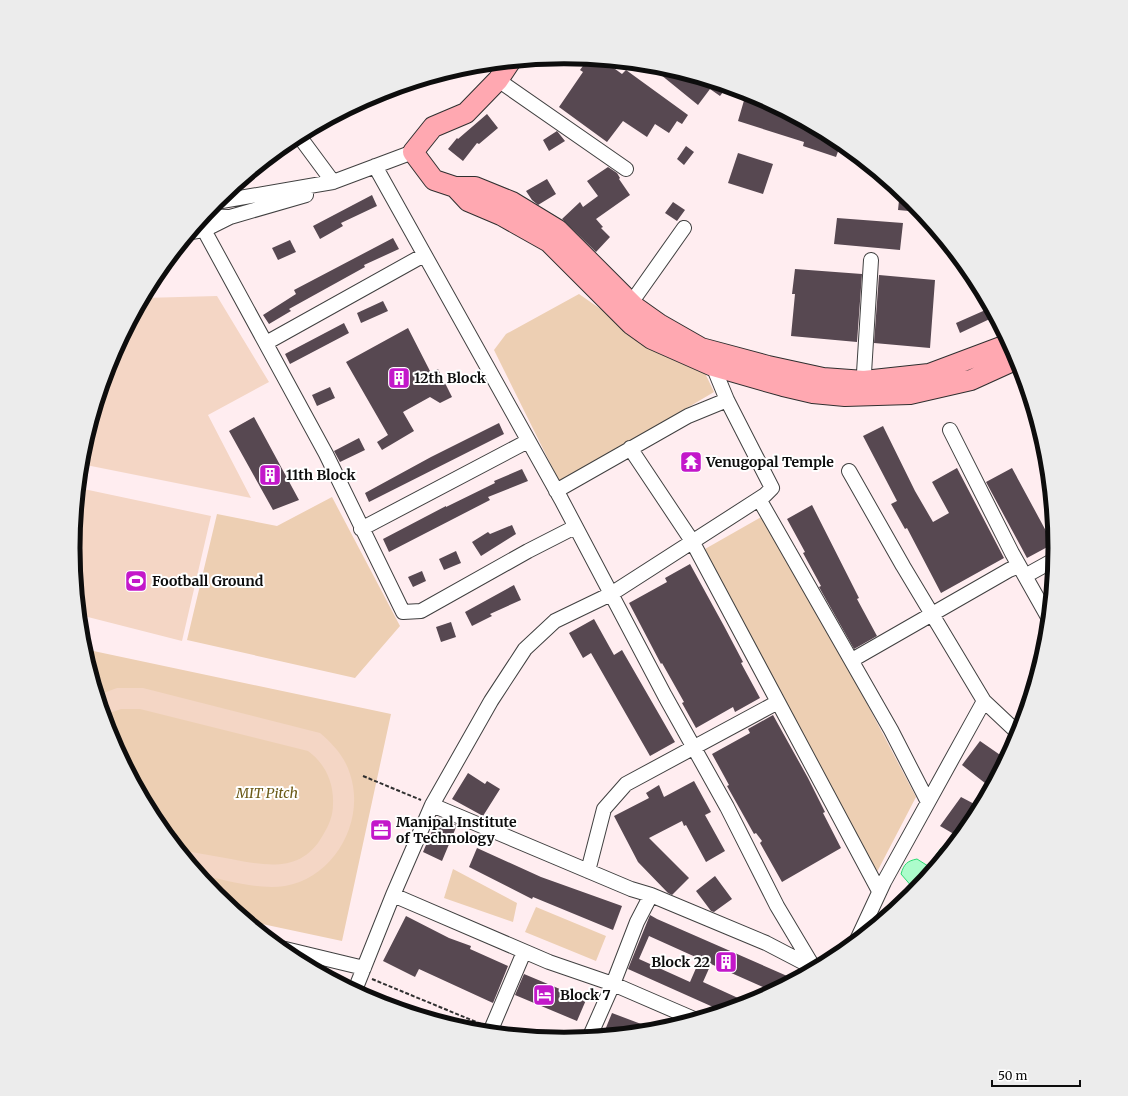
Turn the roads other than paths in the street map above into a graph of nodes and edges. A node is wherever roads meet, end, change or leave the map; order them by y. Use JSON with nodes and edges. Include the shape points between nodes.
{"nodes":[{"id":1,"x":506,"y":67,"type":"edge"},
{"id":2,"x":498,"y":80,"type":"junction"},
{"id":3,"x":303,"y":141,"type":"edge"},
{"id":4,"x":413,"y":152,"type":"junction"},
{"id":5,"x":626,"y":169,"type":"dead end"},
{"id":6,"x":378,"y":170,"type":"junction"},
{"id":7,"x":333,"y":182,"type":"junction"},
{"id":8,"x":455,"y":187,"type":"junction"},
{"id":9,"x":228,"y":200,"type":"edge"},
{"id":10,"x":204,"y":225,"type":"edge"},
{"id":11,"x":201,"y":228,"type":"edge"},
{"id":12,"x":684,"y":228,"type":"dead end"},
{"id":13,"x":424,"y":255,"type":"junction"},
{"id":14,"x":870,"y":260,"type":"dead end"},
{"id":15,"x":631,"y":303,"type":"junction"},
{"id":16,"x":266,"y":343,"type":"junction"},
{"id":17,"x":1003,"y":346,"type":"edge"},
{"id":18,"x":1011,"y":362,"type":"edge"},
{"id":19,"x":713,"y":366,"type":"junction"},
{"id":20,"x":863,"y":388,"type":"junction"},
{"id":21,"x":727,"y":400,"type":"junction"},
{"id":22,"x":950,"y":430,"type":"dead end"},
{"id":23,"x":528,"y":441,"type":"junction"},
{"id":24,"x":630,"y":448,"type":"junction"},
{"id":25,"x":849,"y":471,"type":"dead end"},
{"id":26,"x":556,"y":491,"type":"junction"},
{"id":27,"x":759,"y":499,"type":"junction"},
{"id":28,"x":575,"y":527,"type":"junction"},
{"id":29,"x":362,"y":529,"type":"junction"},
{"id":30,"x":692,"y":541,"type":"junction"},
{"id":31,"x":1048,"y":562,"type":"edge"},
{"id":32,"x":1022,"y":571,"type":"junction"},
{"id":33,"x":611,"y":594,"type":"junction"},
{"id":34,"x":1044,"y":610,"type":"edge"},
{"id":35,"x":932,"y":614,"type":"junction"},
{"id":36,"x":852,"y":660,"type":"junction"},
{"id":37,"x":984,"y":701,"type":"junction"},
{"id":38,"x":778,"y":702,"type":"junction"},
{"id":39,"x":1013,"y":729,"type":"edge"},
{"id":40,"x":693,"y":747,"type":"junction"},
{"id":41,"x":928,"y":802,"type":"junction"},
{"id":42,"x":432,"y":805,"type":"junction"},
{"id":43,"x":588,"y":871,"type":"junction"},
{"id":44,"x":879,"y":891,"type":"junction"},
{"id":45,"x":393,"y":895,"type":"junction"},
{"id":46,"x":652,"y":895,"type":"junction"},
{"id":47,"x":862,"y":930,"type":"edge"},
{"id":48,"x":524,"y":952,"type":"junction"},
{"id":49,"x":301,"y":954,"type":"edge"},
{"id":50,"x":811,"y":964,"type":"edge"},
{"id":51,"x":809,"y":965,"type":"edge"},
{"id":52,"x":362,"y":971,"type":"junction"},
{"id":53,"x":613,"y":984,"type":"junction"},
{"id":54,"x":357,"y":985,"type":"edge"},
{"id":55,"x":688,"y":1016,"type":"edge"},
{"id":56,"x":492,"y":1027,"type":"edge"},
{"id":57,"x":592,"y":1031,"type":"edge"}],
"edges":[{"from":1,"to":2,"type":"main road"},
{"from":2,"to":4,"type":"main road","via":[[466,113],[433,127]]},
{"from":2,"to":5,"type":"street"},
{"from":3,"to":7,"type":"street"},
{"from":4,"to":6,"type":"street"},
{"from":4,"to":8,"type":"main road","via":[[434,180]]},
{"from":6,"to":7,"type":"street"},
{"from":6,"to":10,"type":"street"},
{"from":6,"to":13,"type":"street"},
{"from":7,"to":9,"type":"street"},
{"from":8,"to":15,"type":"main road","via":[[475,187],[512,202],[558,230]]},
{"from":8,"to":19,"type":"main road","via":[[468,201],[549,242],[630,324],[652,339]]},
{"from":11,"to":16,"type":"street"},
{"from":12,"to":15,"type":"street"},
{"from":13,"to":16,"type":"street"},
{"from":13,"to":23,"type":"street"},
{"from":14,"to":20,"type":"street"},
{"from":15,"to":20,"type":"main road","via":[[659,324],[701,348]]},
{"from":16,"to":29,"type":"street","via":[[326,454]]},
{"from":17,"to":20,"type":"main road","via":[[929,374]]},
{"from":18,"to":20,"type":"main road","via":[[971,380],[910,394]]},
{"from":19,"to":20,"type":"main road","via":[[813,393]]},
{"from":19,"to":21,"type":"street"},
{"from":21,"to":24,"type":"street","via":[[688,416]]},
{"from":21,"to":27,"type":"street","via":[[772,488]]},
{"from":22,"to":32,"type":"street"},
{"from":23,"to":26,"type":"street"},
{"from":23,"to":29,"type":"street"},
{"from":24,"to":26,"type":"street"},
{"from":24,"to":30,"type":"street"},
{"from":25,"to":35,"type":"street"},
{"from":26,"to":28,"type":"street"},
{"from":27,"to":30,"type":"street"},
{"from":27,"to":36,"type":"street"},
{"from":28,"to":29,"type":"street","via":[[421,611],[403,612]]},
{"from":28,"to":33,"type":"street"},
{"from":30,"to":33,"type":"street"},
{"from":30,"to":38,"type":"street"},
{"from":31,"to":32,"type":"street"},
{"from":32,"to":34,"type":"street"},
{"from":32,"to":35,"type":"street","via":[[1009,570]]},
{"from":33,"to":40,"type":"street"},
{"from":33,"to":42,"type":"street","via":[[555,621],[525,649],[491,701]]},
{"from":35,"to":36,"type":"street"},
{"from":35,"to":37,"type":"street"},
{"from":36,"to":41,"type":"street"},
{"from":37,"to":39,"type":"street"},
{"from":37,"to":41,"type":"street"},
{"from":38,"to":40,"type":"street"},
{"from":38,"to":44,"type":"street"},
{"from":40,"to":43,"type":"street","via":[[626,784],[604,809]]},
{"from":40,"to":50,"type":"street","via":[[777,906]]},
{"from":41,"to":44,"type":"street"},
{"from":42,"to":43,"type":"street"},
{"from":42,"to":45,"type":"street"},
{"from":43,"to":46,"type":"street"},
{"from":44,"to":47,"type":"street"},
{"from":45,"to":48,"type":"street"},
{"from":45,"to":52,"type":"street"},
{"from":46,"to":51,"type":"street","via":[[766,943]]},
{"from":46,"to":53,"type":"street","via":[[637,922]]},
{"from":48,"to":53,"type":"street"},
{"from":48,"to":56,"type":"street"},
{"from":49,"to":52,"type":"street"},
{"from":52,"to":54,"type":"street"},
{"from":53,"to":55,"type":"street"},
{"from":53,"to":57,"type":"street"}]}
